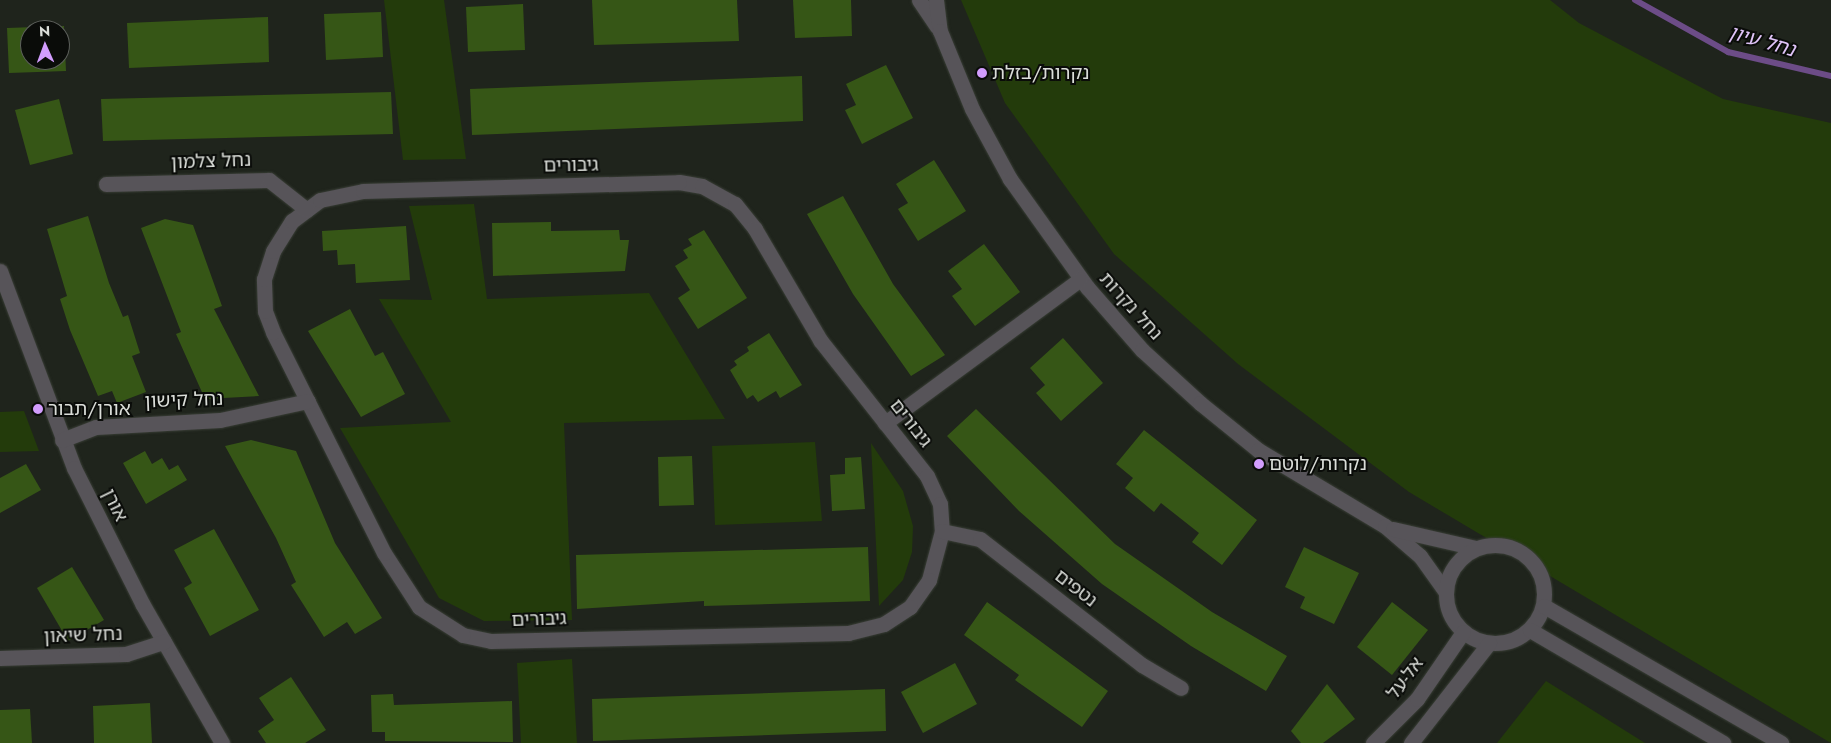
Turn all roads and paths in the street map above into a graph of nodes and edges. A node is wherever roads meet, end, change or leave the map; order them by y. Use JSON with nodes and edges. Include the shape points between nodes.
{"nodes":[{"id":1,"x":919,"y":0,"type":"edge"},
{"id":2,"x":936,"y":0,"type":"edge"},
{"id":3,"x":940,"y":31,"type":"junction"},
{"id":4,"x":106,"y":184,"type":"dead end"},
{"id":5,"x":307,"y":210,"type":"junction"},
{"id":6,"x":0,"y":271,"type":"edge"},
{"id":7,"x":1080,"y":279,"type":"junction"},
{"id":8,"x":308,"y":401,"type":"junction"},
{"id":9,"x":885,"y":423,"type":"junction"},
{"id":10,"x":62,"y":440,"type":"junction"},
{"id":11,"x":1385,"y":526,"type":"junction"},
{"id":12,"x":942,"y":531,"type":"junction"},
{"id":13,"x":1476,"y":548,"type":"junction"},
{"id":14,"x":1445,"y":591,"type":"junction"},
{"id":15,"x":1544,"y":606,"type":"junction"},
{"id":16,"x":1530,"y":630,"type":"junction"},
{"id":17,"x":1463,"y":632,"type":"junction"},
{"id":18,"x":164,"y":642,"type":"junction"},
{"id":19,"x":1489,"y":643,"type":"junction"},
{"id":20,"x":0,"y":658,"type":"edge"},
{"id":21,"x":1181,"y":688,"type":"dead end"},
{"id":22,"x":222,"y":743,"type":"edge"},
{"id":23,"x":1373,"y":743,"type":"edge"},
{"id":24,"x":1411,"y":743,"type":"edge"},
{"id":25,"x":1723,"y":743,"type":"edge"},
{"id":26,"x":1781,"y":743,"type":"edge"}],
"edges":[{"from":1,"to":3,"type":"street","name":"נחל נקרות"},
{"from":2,"to":3,"type":"street","name":"נחל נקרות"},
{"from":3,"to":7,"type":"street","name":"נחל נקרות","via":[[972,109],[1010,179]]},
{"from":4,"to":5,"type":"street","name":"נחל צלמון","via":[[263,180],[281,186]]},
{"from":5,"to":8,"type":"street","name":"גיבורים","via":[[292,221],[273,250],[264,279],[265,310]]},
{"from":5,"to":9,"type":"street","name":"גיבורים","via":[[320,200],[363,191],[678,182],[702,186],[735,204],[755,229],[820,340]]},
{"from":6,"to":10,"type":"street","name":"אורן"},
{"from":7,"to":9,"type":"street"},
{"from":7,"to":11,"type":"street","name":"נחל נקרות","via":[[1142,350],[1258,450]]},
{"from":8,"to":10,"type":"street","name":"נחל קישון","via":[[220,420],[96,427]]},
{"from":8,"to":12,"type":"street","name":"גיבורים","via":[[384,553],[418,607],[463,635],[491,641],[848,633],[884,624],[910,607],[929,580]]},
{"from":9,"to":12,"type":"street","name":"גיבורים","via":[[927,476],[940,504]]},
{"from":10,"to":18,"type":"street","name":"אורן"},
{"from":11,"to":13,"type":"street","name":"נחל נקרות"},
{"from":11,"to":14,"type":"street","name":"נחל נקרות","via":[[1420,556]]},
{"from":12,"to":21,"type":"street","name":"נטפים","via":[[980,539],[1142,665]]},
{"from":13,"to":14,"type":"street","via":[[1458,561]]},
{"from":13,"to":15,"type":"street","via":[[1503,545],[1532,560],[1541,574]]},
{"from":14,"to":17,"type":"street","via":[[1449,614]]},
{"from":15,"to":16,"type":"street"},
{"from":15,"to":26,"type":"street"},
{"from":16,"to":19,"type":"street","via":[[1510,641]]},
{"from":16,"to":25,"type":"street"},
{"from":17,"to":19,"type":"street"},
{"from":17,"to":23,"type":"street","name":"אל-על","via":[[1417,699]]},
{"from":18,"to":20,"type":"street","name":"נחל שיאון","via":[[126,654]]},
{"from":18,"to":22,"type":"street","name":"אורן"},
{"from":19,"to":24,"type":"street"}]}
